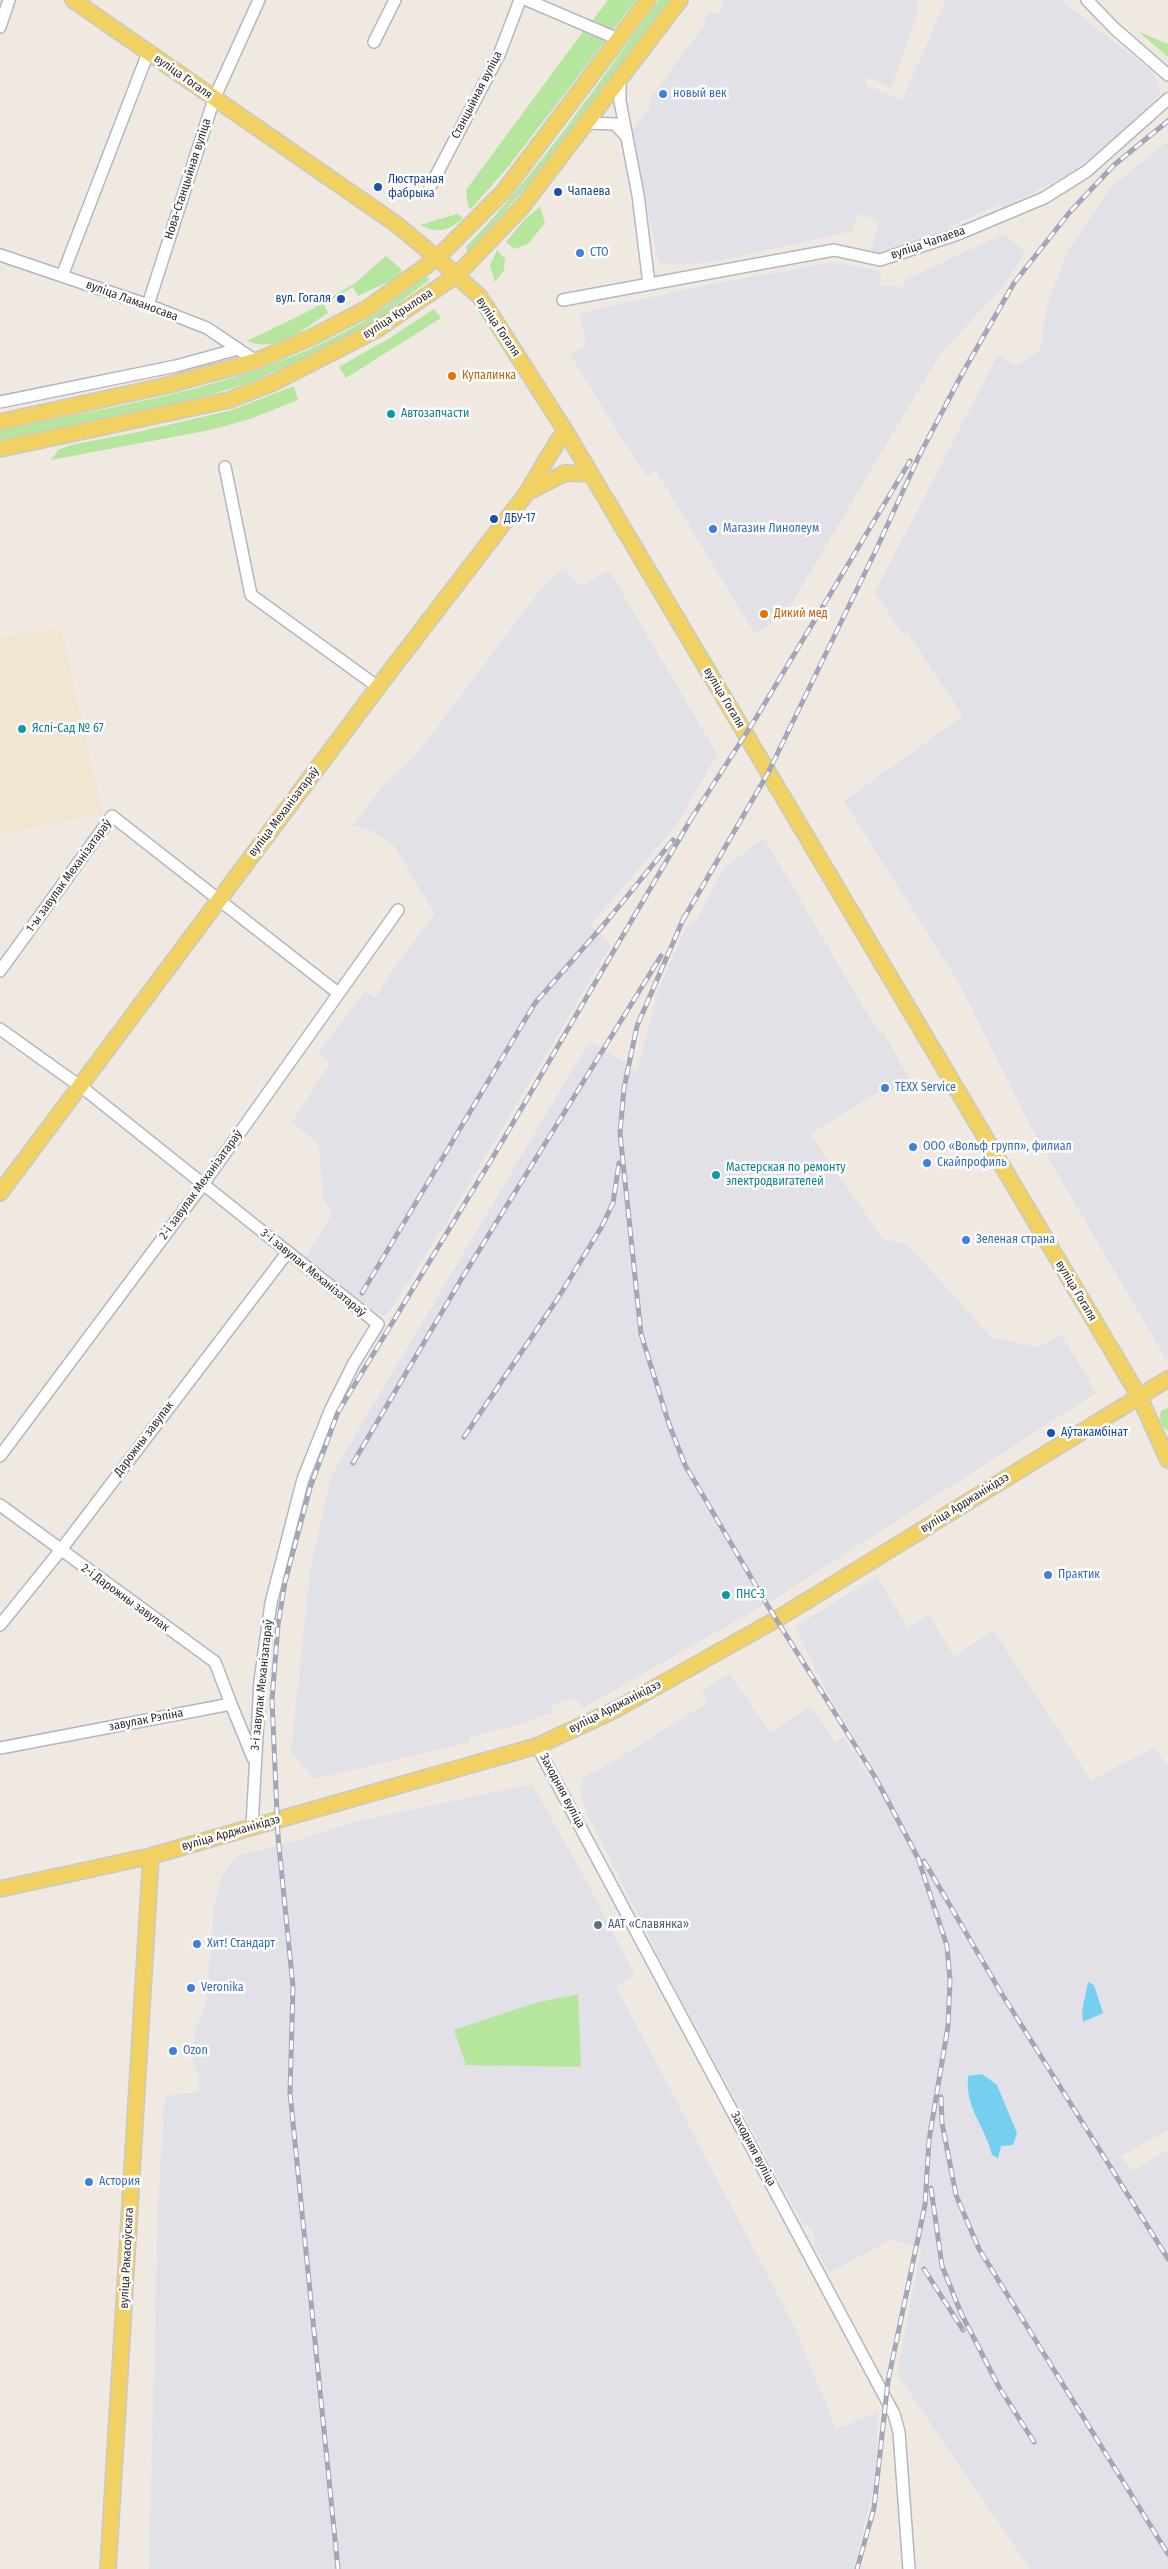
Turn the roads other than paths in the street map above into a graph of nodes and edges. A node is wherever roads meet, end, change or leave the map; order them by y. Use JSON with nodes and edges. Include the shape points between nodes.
{"nodes":[{"id":1,"x":9,"y":0,"type":"edge"},
{"id":2,"x":73,"y":0,"type":"edge"},
{"id":3,"x":259,"y":0,"type":"edge"},
{"id":4,"x":395,"y":0,"type":"edge"},
{"id":5,"x":520,"y":0,"type":"edge"},
{"id":6,"x":527,"y":0,"type":"edge"},
{"id":7,"x":648,"y":0,"type":"edge"},
{"id":8,"x":680,"y":0,"type":"edge"},
{"id":9,"x":1087,"y":0,"type":"edge"},
{"id":10,"x":0,"y":27,"type":"edge"},
{"id":11,"x":618,"y":39,"type":"junction"},
{"id":12,"x":374,"y":42,"type":"dead end"},
{"id":13,"x":148,"y":53,"type":"junction"},
{"id":14,"x":1168,"y":75,"type":"edge"},
{"id":15,"x":620,"y":78,"type":"junction"},
{"id":16,"x":214,"y":99,"type":"junction"},
{"id":17,"x":1168,"y":99,"type":"edge"},
{"id":18,"x":586,"y":123,"type":"junction"},
{"id":19,"x":626,"y":136,"type":"junction"},
{"id":20,"x":430,"y":187,"type":"dead end"},
{"id":21,"x":0,"y":255,"type":"edge"},
{"id":22,"x":437,"y":258,"type":"junction"},
{"id":23,"x":457,"y":275,"type":"junction"},
{"id":24,"x":62,"y":276,"type":"junction"},
{"id":25,"x":649,"y":284,"type":"junction"},
{"id":26,"x":563,"y":300,"type":"dead end"},
{"id":27,"x":148,"y":305,"type":"junction"},
{"id":28,"x":238,"y":348,"type":"junction"},
{"id":29,"x":256,"y":361,"type":"junction"},
{"id":30,"x":0,"y":402,"type":"edge"},
{"id":31,"x":0,"y":422,"type":"edge"},
{"id":32,"x":566,"y":432,"type":"junction"},
{"id":33,"x":0,"y":449,"type":"edge"},
{"id":34,"x":225,"y":467,"type":"dead end"},
{"id":35,"x":591,"y":474,"type":"junction"},
{"id":36,"x":526,"y":494,"type":"junction"},
{"id":37,"x":378,"y":687,"type":"junction"},
{"id":38,"x":218,"y":900,"type":"junction"},
{"id":39,"x":398,"y":910,"type":"dead end"},
{"id":40,"x":0,"y":971,"type":"edge"},
{"id":41,"x":338,"y":993,"type":"junction"},
{"id":42,"x":0,"y":1029,"type":"edge"},
{"id":43,"x":81,"y":1086,"type":"junction"},
{"id":44,"x":204,"y":1183,"type":"junction"},
{"id":45,"x":0,"y":1192,"type":"edge"},
{"id":46,"x":287,"y":1253,"type":"junction"},
{"id":47,"x":1168,"y":1379,"type":"edge"},
{"id":48,"x":1139,"y":1396,"type":"junction"},
{"id":49,"x":0,"y":1456,"type":"edge"},
{"id":50,"x":1168,"y":1460,"type":"edge"},
{"id":51,"x":0,"y":1505,"type":"edge"},
{"id":52,"x":60,"y":1551,"type":"junction"},
{"id":53,"x":0,"y":1624,"type":"edge"},
{"id":54,"x":231,"y":1704,"type":"junction"},
{"id":55,"x":537,"y":1746,"type":"junction"},
{"id":56,"x":0,"y":1748,"type":"edge"},
{"id":57,"x":254,"y":1762,"type":"junction"},
{"id":58,"x":252,"y":1826,"type":"junction"},
{"id":59,"x":151,"y":1856,"type":"junction"},
{"id":60,"x":0,"y":1889,"type":"edge"},
{"id":61,"x":108,"y":2569,"type":"edge"},
{"id":62,"x":909,"y":2569,"type":"edge"}],
"edges":[{"from":1,"to":10,"type":"street"},
{"from":2,"to":13,"type":"main road","name":"вуліца Гогаля"},
{"from":3,"to":16,"type":"street","name":"Нова-Станцыйная вуліца"},
{"from":4,"to":12,"type":"street"},
{"from":5,"to":20,"type":"street","name":"Станцыйная вуліца","via":[[499,54]]},
{"from":6,"to":11,"type":"street"},
{"from":7,"to":11,"type":"main road","name":"вуліца Крылова"},
{"from":8,"to":15,"type":"main road","name":"вуліца Крылова"},
{"from":9,"to":14,"type":"street"},
{"from":11,"to":22,"type":"main road","name":"вуліца Крылова","via":[[504,191]]},
{"from":13,"to":16,"type":"main road","name":"вуліца Гогаля"},
{"from":13,"to":24,"type":"street","name":"вуліца Гогаля"},
{"from":15,"to":18,"type":"main road","name":"вуліца Крылова"},
{"from":15,"to":19,"type":"street"},
{"from":16,"to":22,"type":"main road","name":"вуліца Гогаля","via":[[396,224]]},
{"from":16,"to":27,"type":"street","name":"Нова-Станцыйная вуліца"},
{"from":17,"to":25,"type":"street","name":"вуліца Чапаева","via":[[1087,171],[1044,198],[958,234],[880,260],[834,250]]},
{"from":18,"to":19,"type":"street","via":[[615,124]]},
{"from":18,"to":23,"type":"main road","name":"вуліца Крылова","via":[[522,207]]},
{"from":19,"to":25,"type":"street","via":[[638,195]]},
{"from":21,"to":24,"type":"street","name":"вуліца Ламаносава"},
{"from":22,"to":23,"type":"main road","name":"вуліца Гогаля"},
{"from":22,"to":29,"type":"main road","name":"вуліца Крылова","via":[[366,309]]},
{"from":23,"to":32,"type":"main road","name":"вуліца Гогаля","via":[[480,297]]},
{"from":23,"to":33,"type":"main road","name":"вуліца Крылова","via":[[344,348],[275,382],[229,400]]},
{"from":24,"to":27,"type":"street","name":"вуліца Ламаносава"},
{"from":25,"to":26,"type":"street","name":"вуліца Чапаева"},
{"from":27,"to":28,"type":"street","name":"вуліца Ламаносава","via":[[207,328]]},
{"from":28,"to":29,"type":"street","name":"вуліца Ламаносава"},
{"from":28,"to":30,"type":"street","via":[[176,366]]},
{"from":29,"to":31,"type":"main road","name":"вуліца Крылова","via":[[168,385]]},
{"from":32,"to":35,"type":"main road","name":"вуліца Гогаля"},
{"from":32,"to":36,"type":"main road","name":"вуліца Механізатараў"},
{"from":34,"to":37,"type":"street","via":[[251,595]]},
{"from":35,"to":36,"type":"main road","via":[[565,473]]},
{"from":35,"to":48,"type":"main road","name":"вуліца Гогаля"},
{"from":36,"to":37,"type":"main road","name":"вуліца Механізатараў"},
{"from":37,"to":38,"type":"main road","name":"вуліца Механізатараў"},
{"from":38,"to":40,"type":"street","name":"1-ы завулак Механізатараў","via":[[112,816]]},
{"from":38,"to":41,"type":"street"},
{"from":38,"to":43,"type":"main road","name":"вуліца Механізатараў"},
{"from":39,"to":41,"type":"street","name":"2-і завулак Механізатараў"},
{"from":41,"to":44,"type":"street","name":"2-і завулак Механізатараў"},
{"from":42,"to":43,"type":"street","name":"3-і завулак Механізатараў"},
{"from":43,"to":44,"type":"street","name":"3-і завулак Механізатараў"},
{"from":43,"to":45,"type":"main road","name":"вуліца Механізатараў"},
{"from":44,"to":46,"type":"street","name":"3-і завулак Механізатараў"},
{"from":44,"to":49,"type":"street","name":"2-і завулак Механізатараў"},
{"from":46,"to":52,"type":"street","name":"Дарожны завулак"},
{"from":46,"to":57,"type":"street","name":"3-і завулак Механізатараў","via":[[378,1324],[330,1411],[303,1479],[264,1643]]},
{"from":47,"to":48,"type":"main road","name":"вуліца Арджанікідзэ"},
{"from":48,"to":50,"type":"main road","name":"вуліца Гогаля"},
{"from":48,"to":55,"type":"main road","name":"вуліца Арджанікідзэ","via":[[777,1619],[615,1710]]},
{"from":51,"to":52,"type":"street","name":"2-і Дарожны завулак"},
{"from":52,"to":53,"type":"street","name":"Дарожны завулак"},
{"from":52,"to":54,"type":"street","name":"2-і Дарожны завулак","via":[[214,1662]]},
{"from":54,"to":56,"type":"street","name":"завулак Рэпіна"},
{"from":54,"to":57,"type":"street"},
{"from":55,"to":58,"type":"main road","name":"вуліца Арджанікідзэ"},
{"from":55,"to":62,"type":"street","name":"Заходняя вуліца","via":[[894,2414],[899,2432]]},
{"from":57,"to":58,"type":"street","name":"3-і завулак Механізатараў"},
{"from":58,"to":59,"type":"main road","name":"вуліца Арджанікідзэ"},
{"from":59,"to":60,"type":"main road","name":"вуліца Арджанікідзэ"},
{"from":59,"to":61,"type":"main road","name":"вуліца Ракасоўскага"}]}
